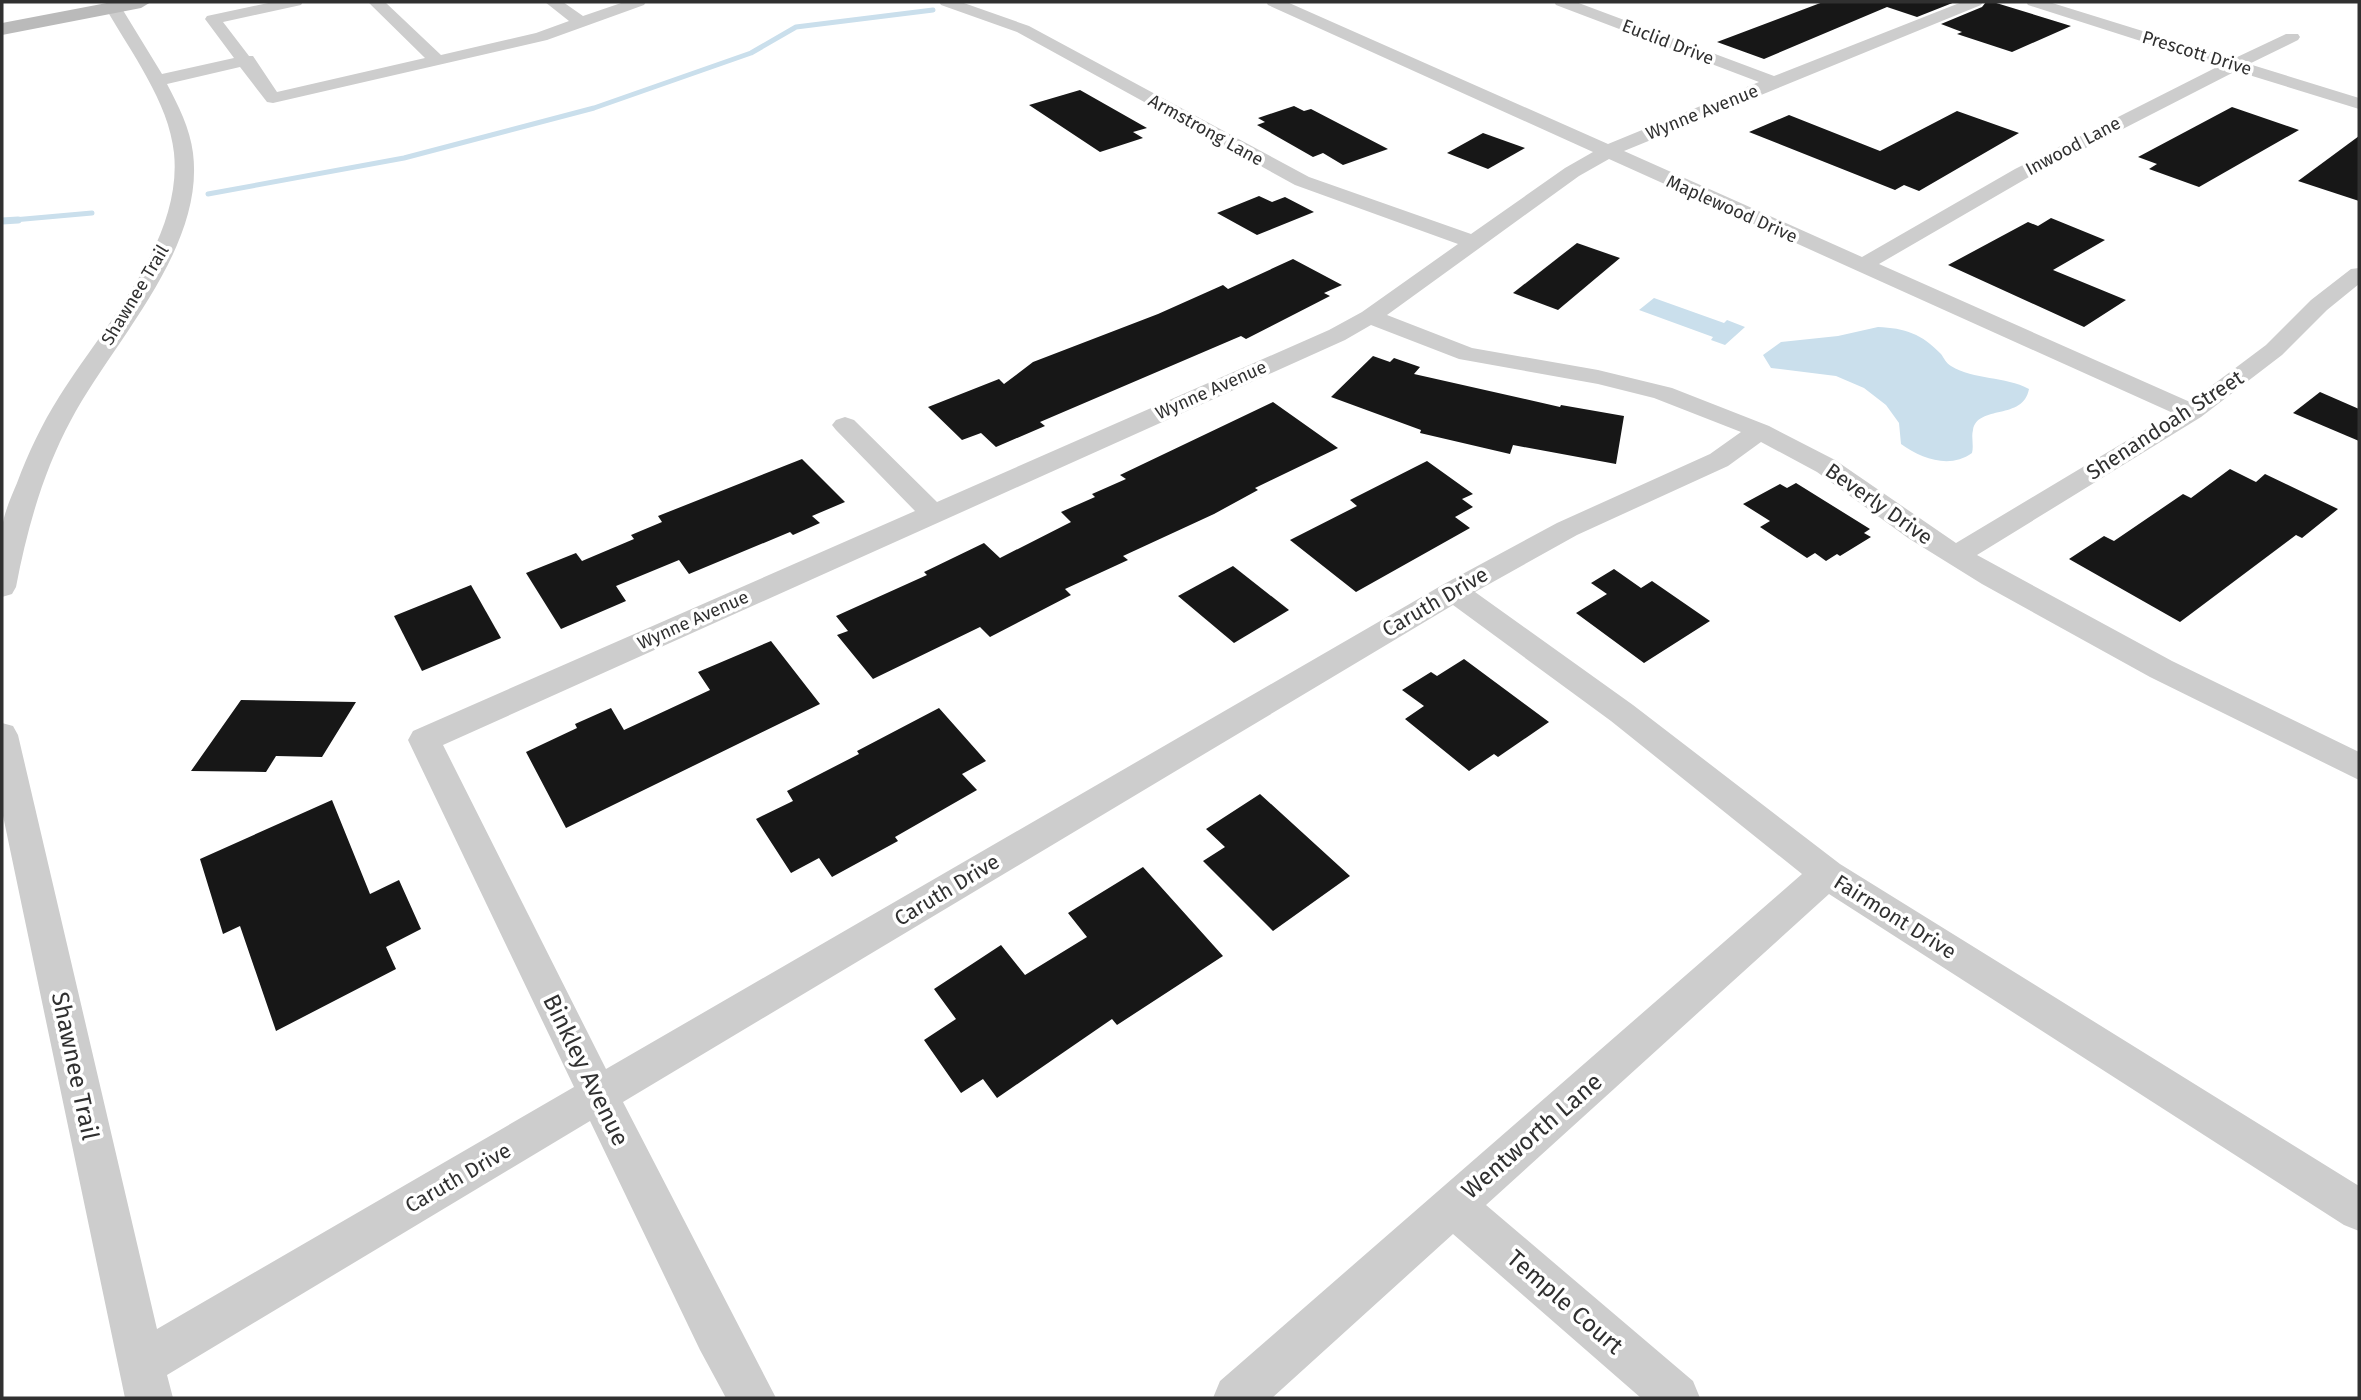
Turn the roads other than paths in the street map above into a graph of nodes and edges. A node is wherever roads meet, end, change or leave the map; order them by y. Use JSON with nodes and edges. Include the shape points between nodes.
{"nodes":[{"id":1,"x":141,"y":2,"type":"edge"},
{"id":2,"x":295,"y":2,"type":"edge"},
{"id":3,"x":376,"y":2,"type":"edge"},
{"id":4,"x":553,"y":2,"type":"edge"},
{"id":5,"x":638,"y":2,"type":"edge"},
{"id":6,"x":947,"y":2,"type":"edge"},
{"id":7,"x":1274,"y":2,"type":"edge"},
{"id":8,"x":1562,"y":2,"type":"edge"},
{"id":9,"x":1975,"y":2,"type":"edge"},
{"id":10,"x":2034,"y":2,"type":"edge"},
{"id":11,"x":111,"y":4,"type":"edge"},
{"id":12,"x":581,"y":22,"type":"junction"},
{"id":13,"x":2,"y":29,"type":"edge"},
{"id":14,"x":2292,"y":37,"type":"dead end"},
{"id":15,"x":247,"y":60,"type":"junction"},
{"id":16,"x":438,"y":61,"type":"junction"},
{"id":17,"x":2235,"y":65,"type":"junction"},
{"id":18,"x":155,"y":81,"type":"junction"},
{"id":19,"x":1775,"y":82,"type":"junction"},
{"id":20,"x":2359,"y":104,"type":"edge"},
{"id":21,"x":1606,"y":152,"type":"junction"},
{"id":22,"x":1473,"y":242,"type":"junction"},
{"id":23,"x":1861,"y":266,"type":"junction"},
{"id":24,"x":2359,"y":274,"type":"edge"},
{"id":25,"x":1370,"y":317,"type":"junction"},
{"id":26,"x":2192,"y":412,"type":"junction"},
{"id":27,"x":845,"y":425,"type":"dead end"},
{"id":28,"x":1760,"y":431,"type":"junction"},
{"id":29,"x":932,"y":512,"type":"junction"},
{"id":30,"x":1955,"y":556,"type":"junction"},
{"id":31,"x":2,"y":587,"type":"edge"},
{"id":32,"x":1454,"y":591,"type":"junction"},
{"id":33,"x":2,"y":734,"type":"edge"},
{"id":34,"x":424,"y":740,"type":"joint"},
{"id":35,"x":2359,"y":767,"type":"edge"},
{"id":36,"x":1827,"y":874,"type":"junction"},
{"id":37,"x":598,"y":1095,"type":"junction"},
{"id":38,"x":1453,"y":1205,"type":"junction"},
{"id":39,"x":2359,"y":1210,"type":"edge"},
{"id":40,"x":145,"y":1381,"type":"edge"},
{"id":41,"x":752,"y":1398,"type":"edge"},
{"id":42,"x":1237,"y":1398,"type":"edge"},
{"id":43,"x":1676,"y":1398,"type":"edge"}],
"edges":[{"from":1,"to":11,"type":"street"},
{"from":2,"to":15,"type":"street","via":[[213,19]]},
{"from":3,"to":16,"type":"street"},
{"from":4,"to":12,"type":"street"},
{"from":5,"to":12,"type":"street"},
{"from":6,"to":22,"type":"street","name":"Armstrong Lane","via":[[1032,33],[1294,177]]},
{"from":7,"to":21,"type":"street","name":"Maplewood Drive"},
{"from":8,"to":19,"type":"street","name":"Euclid Drive"},
{"from":9,"to":19,"type":"street","name":"Wynne Avenue"},
{"from":10,"to":17,"type":"street","name":"Prescott Drive"},
{"from":11,"to":13,"type":"street"},
{"from":11,"to":18,"type":"street","name":"Shawnee Trail"},
{"from":12,"to":16,"type":"street","via":[[541,37]]},
{"from":14,"to":17,"type":"street","name":"Inwood Lane"},
{"from":15,"to":16,"type":"street","via":[[273,98]]},
{"from":15,"to":18,"type":"street"},
{"from":17,"to":20,"type":"street","name":"Prescott Drive"},
{"from":17,"to":23,"type":"street","name":"Inwood Lane","via":[[1982,195]]},
{"from":18,"to":31,"type":"street","name":"Shawnee Trail","via":[[175,120],[184,152],[176,217],[154,269],[70,398],[42,453],[18,519]]},
{"from":19,"to":21,"type":"street","name":"Wynne Avenue"},
{"from":21,"to":22,"type":"street","name":"Wynne Avenue"},
{"from":21,"to":23,"type":"street","name":"Maplewood Drive"},
{"from":22,"to":25,"type":"street","name":"Wynne Avenue"},
{"from":23,"to":26,"type":"street","name":"Maplewood Drive"},
{"from":24,"to":26,"type":"street","name":"Shenandoah Street","via":[[2319,305],[2274,350]]},
{"from":25,"to":28,"type":"street","name":"Beverly Drive","via":[[1467,354],[1663,393]]},
{"from":25,"to":29,"type":"street","name":"Wynne Avenue"},
{"from":26,"to":30,"type":"street","name":"Shenandoah Street"},
{"from":27,"to":29,"type":"street"},
{"from":28,"to":30,"type":"street","name":"Beverly Drive","via":[[1826,466]]},
{"from":28,"to":32,"type":"street","name":"Caruth Drive","via":[[1719,460],[1567,529]]},
{"from":29,"to":34,"type":"street","name":"Wynne Avenue"},
{"from":30,"to":35,"type":"street","name":"Beverly Drive","via":[[2161,669]]},
{"from":32,"to":36,"type":"street","name":"Fairmont Drive","via":[[1622,713]]},
{"from":32,"to":37,"type":"street","name":"Caruth Drive"},
{"from":33,"to":40,"type":"street","name":"Shawnee Trail"},
{"from":34,"to":37,"type":"street","name":"Binkley Avenue"},
{"from":36,"to":38,"type":"street","name":"Wentworth Lane"},
{"from":36,"to":39,"type":"street","name":"Fairmont Drive"},
{"from":37,"to":40,"type":"street","name":"Caruth Drive"},
{"from":37,"to":41,"type":"street","name":"Binkley Avenue"},
{"from":38,"to":42,"type":"street","name":"Wentworth Lane"},
{"from":38,"to":43,"type":"street","name":"Temple Court"}]}
